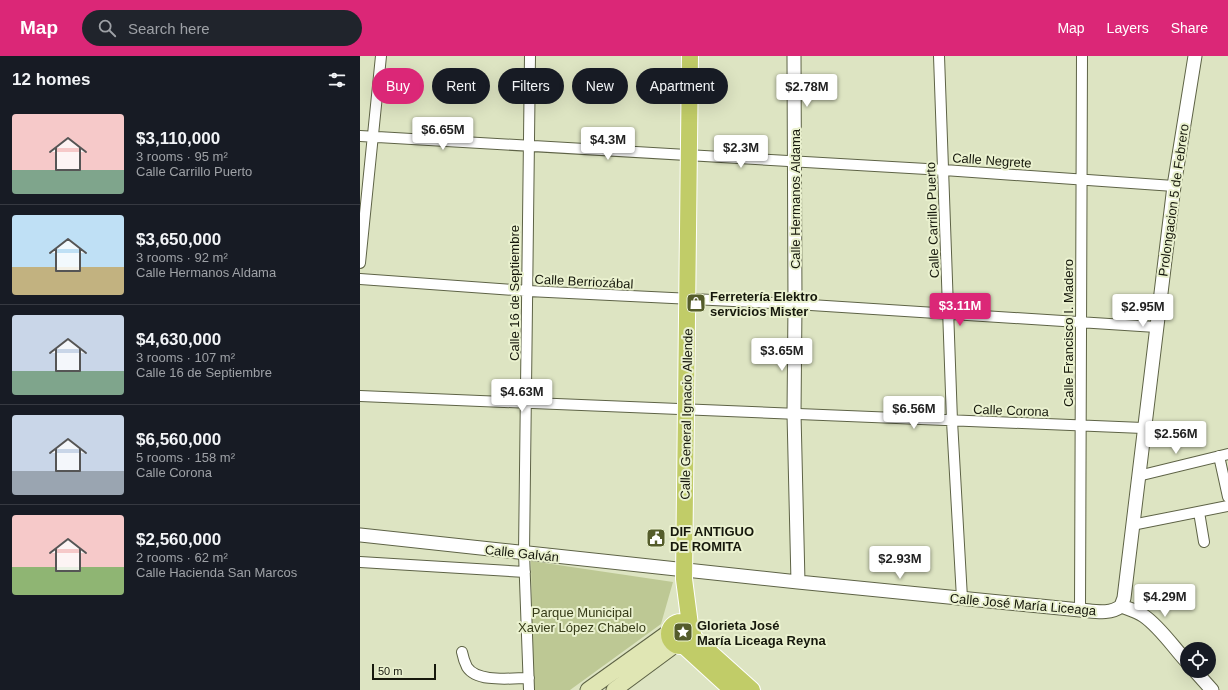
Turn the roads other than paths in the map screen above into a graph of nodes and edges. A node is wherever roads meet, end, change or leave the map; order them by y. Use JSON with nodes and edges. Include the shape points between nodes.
{"nodes":[{"id":1,"x":381,"y":56,"type":"edge"},
{"id":2,"x":530,"y":56,"type":"edge"},
{"id":3,"x":690,"y":56,"type":"edge"},
{"id":4,"x":794,"y":56,"type":"edge"},
{"id":5,"x":939,"y":56,"type":"edge"},
{"id":6,"x":1082,"y":56,"type":"edge"},
{"id":7,"x":1195,"y":56,"type":"edge"},
{"id":8,"x":360,"y":136,"type":"edge"},
{"id":9,"x":374,"y":136,"type":"junction"},
{"id":10,"x":528,"y":146,"type":"junction"},
{"id":11,"x":689,"y":155,"type":"junction"},
{"id":12,"x":795,"y":161,"type":"junction"},
{"id":13,"x":944,"y":170,"type":"junction"},
{"id":14,"x":1082,"y":180,"type":"junction"},
{"id":15,"x":1174,"y":186,"type":"junction"},
{"id":16,"x":360,"y":263,"type":"edge"},
{"id":17,"x":360,"y":279,"type":"edge"},
{"id":18,"x":528,"y":291,"type":"junction"},
{"id":19,"x":687,"y":298,"type":"junction"},
{"id":20,"x":795,"y":304,"type":"junction"},
{"id":21,"x":948,"y":313,"type":"junction"},
{"id":22,"x":1081,"y":321,"type":"junction"},
{"id":23,"x":1156,"y":327,"type":"junction"},
{"id":24,"x":360,"y":396,"type":"edge"},
{"id":25,"x":526,"y":403,"type":"junction"},
{"id":26,"x":685,"y":410,"type":"junction"},
{"id":27,"x":794,"y":414,"type":"junction"},
{"id":28,"x":952,"y":421,"type":"junction"},
{"id":29,"x":1081,"y":426,"type":"junction"},
{"id":30,"x":1143,"y":428,"type":"junction"},
{"id":31,"x":1224,"y":455,"type":"edge"},
{"id":32,"x":1138,"y":476,"type":"junction"},
{"id":33,"x":1228,"y":497,"type":"edge"},
{"id":34,"x":1228,"y":506,"type":"edge"},
{"id":35,"x":1199,"y":512,"type":"junction"},
{"id":36,"x":1132,"y":524,"type":"junction"},
{"id":37,"x":360,"y":535,"type":"edge"},
{"id":38,"x":1204,"y":542,"type":"dead end"},
{"id":39,"x":524,"y":553,"type":"junction"},
{"id":40,"x":360,"y":562,"type":"edge"},
{"id":41,"x":525,"y":572,"type":"junction"},
{"id":42,"x":684,"y":574,"type":"junction"},
{"id":43,"x":798,"y":582,"type":"junction"},
{"id":44,"x":962,"y":598,"type":"junction"},
{"id":45,"x":1121,"y":606,"type":"junction"},
{"id":46,"x":1080,"y":610,"type":"junction"},
{"id":47,"x":680,"y":636,"type":"junction"},
{"id":48,"x":462,"y":652,"type":"dead end"},
{"id":49,"x":1180,"y":654,"type":"edge"},
{"id":50,"x":528,"y":678,"type":"junction"},
{"id":51,"x":1201,"y":678,"type":"edge"},
{"id":52,"x":529,"y":690,"type":"edge"},
{"id":53,"x":588,"y":690,"type":"edge"},
{"id":54,"x":614,"y":690,"type":"edge"},
{"id":55,"x":732,"y":690,"type":"edge"},
{"id":56,"x":752,"y":690,"type":"edge"},
{"id":57,"x":1212,"y":690,"type":"edge"}],
"edges":[{"from":1,"to":9,"type":"street"},
{"from":2,"to":10,"type":"street","name":"Calle 16 de Septiembre"},
{"from":3,"to":11,"type":"main road","name":"Calle General Ignacio Allende"},
{"from":4,"to":12,"type":"street","name":"Calle Hermanos Aldama"},
{"from":5,"to":13,"type":"street","name":"Calle Carrillo Puerto"},
{"from":6,"to":14,"type":"street","name":"Calle Francisco I. Madero"},
{"from":7,"to":15,"type":"street","name":"Prolongacion 5 de Febrero"},
{"from":8,"to":9,"type":"street","name":"Calle Negrete"},
{"from":9,"to":10,"type":"street","name":"Calle Negrete"},
{"from":9,"to":16,"type":"street"},
{"from":10,"to":11,"type":"street","name":"Calle Negrete"},
{"from":10,"to":18,"type":"street","name":"Calle 16 de Septiembre"},
{"from":11,"to":12,"type":"street","name":"Calle Negrete"},
{"from":11,"to":19,"type":"main road","name":"Calle General Ignacio Allende"},
{"from":12,"to":13,"type":"street","name":"Calle Negrete"},
{"from":12,"to":20,"type":"street","name":"Calle Hermanos Aldama"},
{"from":13,"to":14,"type":"street","name":"Calle Negrete"},
{"from":13,"to":21,"type":"street","name":"Calle Carrillo Puerto"},
{"from":14,"to":15,"type":"street","name":"Calle Negrete"},
{"from":14,"to":22,"type":"street","name":"Calle Francisco I. Madero"},
{"from":15,"to":23,"type":"street","name":"Prolongacion 5 de Febrero"},
{"from":17,"to":18,"type":"street","name":"Calle Berriozábal"},
{"from":18,"to":19,"type":"street","name":"Calle Berriozábal"},
{"from":18,"to":25,"type":"street","name":"Calle 16 de Septiembre"},
{"from":19,"to":20,"type":"street","name":"Calle Berriozábal"},
{"from":19,"to":26,"type":"main road","name":"Calle General Ignacio Allende"},
{"from":20,"to":21,"type":"street","name":"Calle Berriozábal"},
{"from":20,"to":27,"type":"street","name":"Calle Hermanos Aldama"},
{"from":21,"to":22,"type":"street","name":"Calle Berriozábal"},
{"from":21,"to":28,"type":"street","name":"Calle Carrillo Puerto"},
{"from":22,"to":23,"type":"street","name":"Calle Berriozábal"},
{"from":22,"to":29,"type":"street","name":"Calle Francisco I. Madero"},
{"from":23,"to":30,"type":"street","name":"Prolongacion 5 de Febrero"},
{"from":24,"to":25,"type":"street","name":"Calle Corona"},
{"from":25,"to":26,"type":"street","name":"Calle Corona"},
{"from":25,"to":39,"type":"street","name":"Calle 16 de Septiembre"},
{"from":26,"to":27,"type":"street","name":"Calle Corona"},
{"from":26,"to":42,"type":"main road","name":"Calle General Ignacio Allende"},
{"from":27,"to":28,"type":"street","name":"Calle Corona"},
{"from":27,"to":43,"type":"street","name":"Calle Hermanos Aldama"},
{"from":28,"to":29,"type":"street","name":"Calle Corona"},
{"from":28,"to":44,"type":"street","name":"Calle Carrillo Puerto"},
{"from":29,"to":30,"type":"street","name":"Calle Corona"},
{"from":29,"to":46,"type":"street","name":"Calle Francisco I. Madero"},
{"from":30,"to":32,"type":"street","name":"Prolongacion 5 de Febrero"},
{"from":31,"to":32,"type":"street"},
{"from":31,"to":33,"type":"street"},
{"from":32,"to":36,"type":"street","name":"Prolongacion 5 de Febrero"},
{"from":34,"to":35,"type":"street"},
{"from":35,"to":36,"type":"street"},
{"from":35,"to":38,"type":"street"},
{"from":36,"to":45,"type":"street","name":"Prolongacion 5 de Febrero"},
{"from":37,"to":39,"type":"street","name":"Calle Galván"},
{"from":39,"to":41,"type":"street","name":"Calle 16 de Septiembre"},
{"from":39,"to":42,"type":"street","name":"Calle Galván"},
{"from":40,"to":41,"type":"street"},
{"from":41,"to":50,"type":"street","name":"Calle 16 de Septiembre"},
{"from":42,"to":43,"type":"street","name":"Calle José María Liceaga"},
{"from":42,"to":47,"type":"main road","name":"Calle General Ignacio Allende"},
{"from":43,"to":44,"type":"street","name":"Calle José María Liceaga"},
{"from":44,"to":46,"type":"street","name":"Calle José María Liceaga"},
{"from":45,"to":46,"type":"street","name":"Calle José María Liceaga","via":[[1109,612]]},
{"from":45,"to":49,"type":"street","via":[[1145,617]]},
{"from":47,"to":53,"type":"main road"},
{"from":47,"to":54,"type":"main road"},
{"from":47,"to":55,"type":"main road"},
{"from":47,"to":56,"type":"main road"},
{"from":48,"to":50,"type":"street","via":[[468,669],[480,677]]},
{"from":50,"to":52,"type":"street","name":"Calle 16 de Septiembre"},
{"from":51,"to":57,"type":"street"}]}
